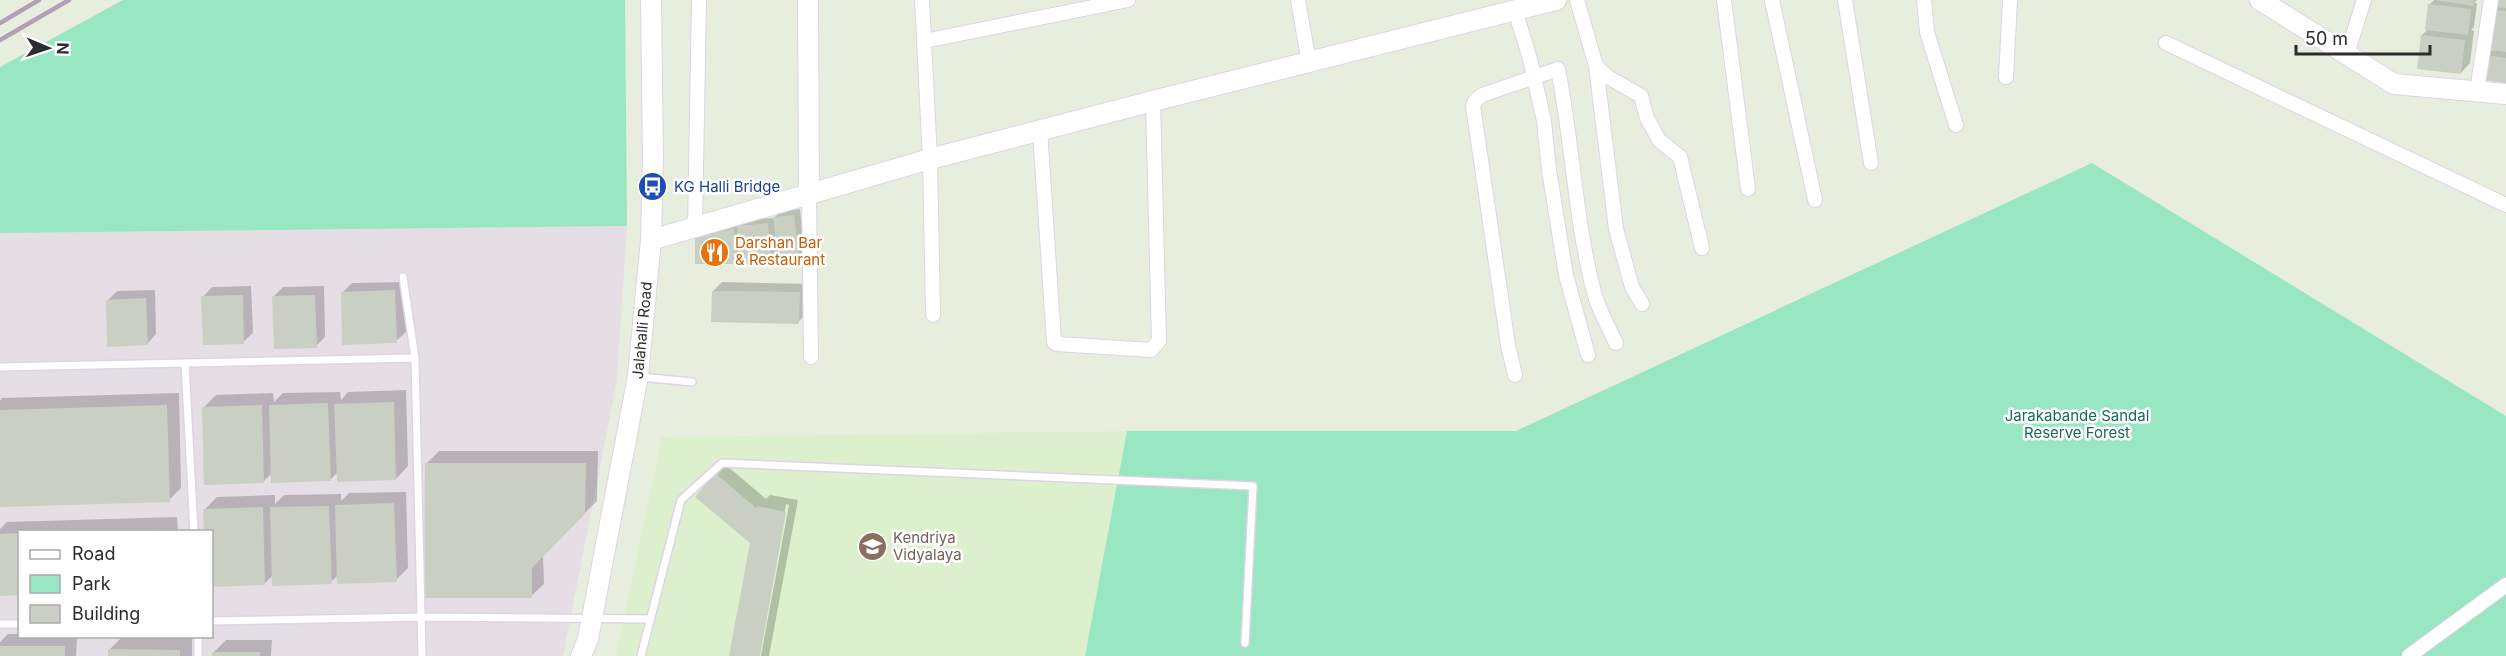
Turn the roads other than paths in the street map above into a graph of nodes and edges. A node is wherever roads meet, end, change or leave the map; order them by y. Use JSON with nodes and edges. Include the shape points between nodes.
{"nodes":[{"id":1,"x":651,"y":0,"type":"edge"},
{"id":2,"x":699,"y":0,"type":"edge"},
{"id":3,"x":808,"y":0,"type":"edge"},
{"id":4,"x":922,"y":0,"type":"edge"},
{"id":5,"x":1128,"y":0,"type":"edge"},
{"id":6,"x":1298,"y":0,"type":"edge"},
{"id":7,"x":1556,"y":0,"type":"edge"},
{"id":8,"x":1577,"y":0,"type":"edge"},
{"id":9,"x":1724,"y":0,"type":"edge"},
{"id":10,"x":1772,"y":0,"type":"edge"},
{"id":11,"x":1845,"y":0,"type":"edge"},
{"id":12,"x":1924,"y":0,"type":"edge"},
{"id":13,"x":2010,"y":0,"type":"edge"},
{"id":14,"x":2364,"y":0,"type":"edge"},
{"id":15,"x":2491,"y":0,"type":"edge"},
{"id":16,"x":2270,"y":3,"type":"edge"},
{"id":17,"x":1515,"y":10,"type":"junction"},
{"id":18,"x":924,"y":41,"type":"junction"},
{"id":19,"x":2166,"y":43,"type":"dead end"},
{"id":20,"x":2347,"y":54,"type":"junction"},
{"id":21,"x":1309,"y":63,"type":"junction"},
{"id":22,"x":1596,"y":66,"type":"junction"},
{"id":23,"x":1534,"y":76,"type":"junction"},
{"id":24,"x":2006,"y":78,"type":"dead end"},
{"id":25,"x":2477,"y":91,"type":"junction"},
{"id":26,"x":2506,"y":94,"type":"edge"},
{"id":27,"x":1153,"y":100,"type":"junction"},
{"id":28,"x":1956,"y":125,"type":"dead end"},
{"id":29,"x":1040,"y":131,"type":"junction"},
{"id":30,"x":930,"y":159,"type":"junction"},
{"id":31,"x":1871,"y":163,"type":"dead end"},
{"id":32,"x":1749,"y":189,"type":"dead end"},
{"id":33,"x":809,"y":194,"type":"junction"},
{"id":34,"x":1815,"y":200,"type":"dead end"},
{"id":35,"x":2506,"y":205,"type":"edge"},
{"id":36,"x":694,"y":226,"type":"junction"},
{"id":37,"x":651,"y":240,"type":"junction"},
{"id":38,"x":1702,"y":248,"type":"dead end"},
{"id":39,"x":403,"y":277,"type":"dead end"},
{"id":40,"x":1642,"y":304,"type":"dead end"},
{"id":41,"x":933,"y":315,"type":"dead end"},
{"id":42,"x":1616,"y":343,"type":"dead end"},
{"id":43,"x":1588,"y":355,"type":"dead end"},
{"id":44,"x":811,"y":357,"type":"dead end"},
{"id":45,"x":415,"y":358,"type":"junction"},
{"id":46,"x":185,"y":363,"type":"junction"},
{"id":47,"x":0,"y":367,"type":"edge"},
{"id":48,"x":1515,"y":375,"type":"dead end"},
{"id":49,"x":638,"y":376,"type":"junction"},
{"id":50,"x":692,"y":382,"type":"dead end"},
{"id":51,"x":194,"y":530,"type":"edge"},
{"id":52,"x":2506,"y":585,"type":"edge"},
{"id":53,"x":422,"y":617,"type":"junction"},
{"id":54,"x":593,"y":617,"type":"junction"},
{"id":55,"x":650,"y":618,"type":"junction"},
{"id":56,"x":213,"y":621,"type":"edge"},
{"id":57,"x":0,"y":624,"type":"edge"},
{"id":58,"x":18,"y":624,"type":"edge"},
{"id":59,"x":198,"y":638,"type":"edge"},
{"id":60,"x":1245,"y":643,"type":"dead end"},
{"id":61,"x":586,"y":650,"type":"edge"},
{"id":62,"x":198,"y":656,"type":"edge"},
{"id":63,"x":422,"y":656,"type":"edge"},
{"id":64,"x":641,"y":656,"type":"edge"},
{"id":65,"x":2409,"y":656,"type":"edge"}],
"edges":[{"from":1,"to":37,"type":"main road","name":"Jalahalli Road"},
{"from":2,"to":36,"type":"street"},
{"from":3,"to":33,"type":"main road"},
{"from":4,"to":18,"type":"street"},
{"from":5,"to":18,"type":"street"},
{"from":6,"to":21,"type":"street"},
{"from":7,"to":17,"type":"main road"},
{"from":8,"to":22,"type":"street"},
{"from":9,"to":32,"type":"street"},
{"from":10,"to":34,"type":"street"},
{"from":11,"to":31,"type":"street"},
{"from":12,"to":28,"type":"street","via":[[1926,32]]},
{"from":13,"to":24,"type":"street"},
{"from":14,"to":20,"type":"street"},
{"from":15,"to":25,"type":"street"},
{"from":16,"to":20,"type":"main road"},
{"from":17,"to":21,"type":"main road"},
{"from":17,"to":23,"type":"street"},
{"from":18,"to":30,"type":"street"},
{"from":19,"to":35,"type":"street"},
{"from":20,"to":25,"type":"main road","via":[[2394,84]]},
{"from":21,"to":27,"type":"main road"},
{"from":22,"to":38,"type":"street","via":[[1641,96],[1659,140],[1680,157]]},
{"from":22,"to":40,"type":"street","via":[[1616,229],[1632,287]]},
{"from":23,"to":42,"type":"street","via":[[1558,69],[1568,117],[1580,226],[1596,298]]},
{"from":23,"to":43,"type":"street","via":[[1566,275]]},
{"from":23,"to":48,"type":"street","via":[[1482,95],[1473,106]]},
{"from":25,"to":26,"type":"main road"},
{"from":27,"to":29,"type":"main road"},
{"from":27,"to":29,"type":"street","via":[[1159,341],[1151,350],[1054,342]]},
{"from":29,"to":30,"type":"main road"},
{"from":30,"to":33,"type":"main road"},
{"from":30,"to":41,"type":"street"},
{"from":33,"to":36,"type":"main road"},
{"from":33,"to":44,"type":"street"},
{"from":36,"to":37,"type":"main road"},
{"from":37,"to":49,"type":"main road","name":"Jalahalli Road"},
{"from":39,"to":45,"type":"lane"},
{"from":45,"to":46,"type":"lane"},
{"from":45,"to":53,"type":"lane"},
{"from":46,"to":47,"type":"lane"},
{"from":46,"to":51,"type":"lane"},
{"from":49,"to":50,"type":"lane"},
{"from":49,"to":54,"type":"main road","name":"Jalahalli Road"},
{"from":52,"to":65,"type":"street"},
{"from":53,"to":54,"type":"lane"},
{"from":53,"to":56,"type":"lane"},
{"from":53,"to":63,"type":"lane"},
{"from":54,"to":55,"type":"lane"},
{"from":54,"to":61,"type":"main road","name":"Jalahalli Road"},
{"from":55,"to":60,"type":"lane","via":[[681,500],[722,463],[1253,486]]},
{"from":55,"to":64,"type":"lane"},
{"from":57,"to":58,"type":"lane"},
{"from":59,"to":62,"type":"lane"}]}
